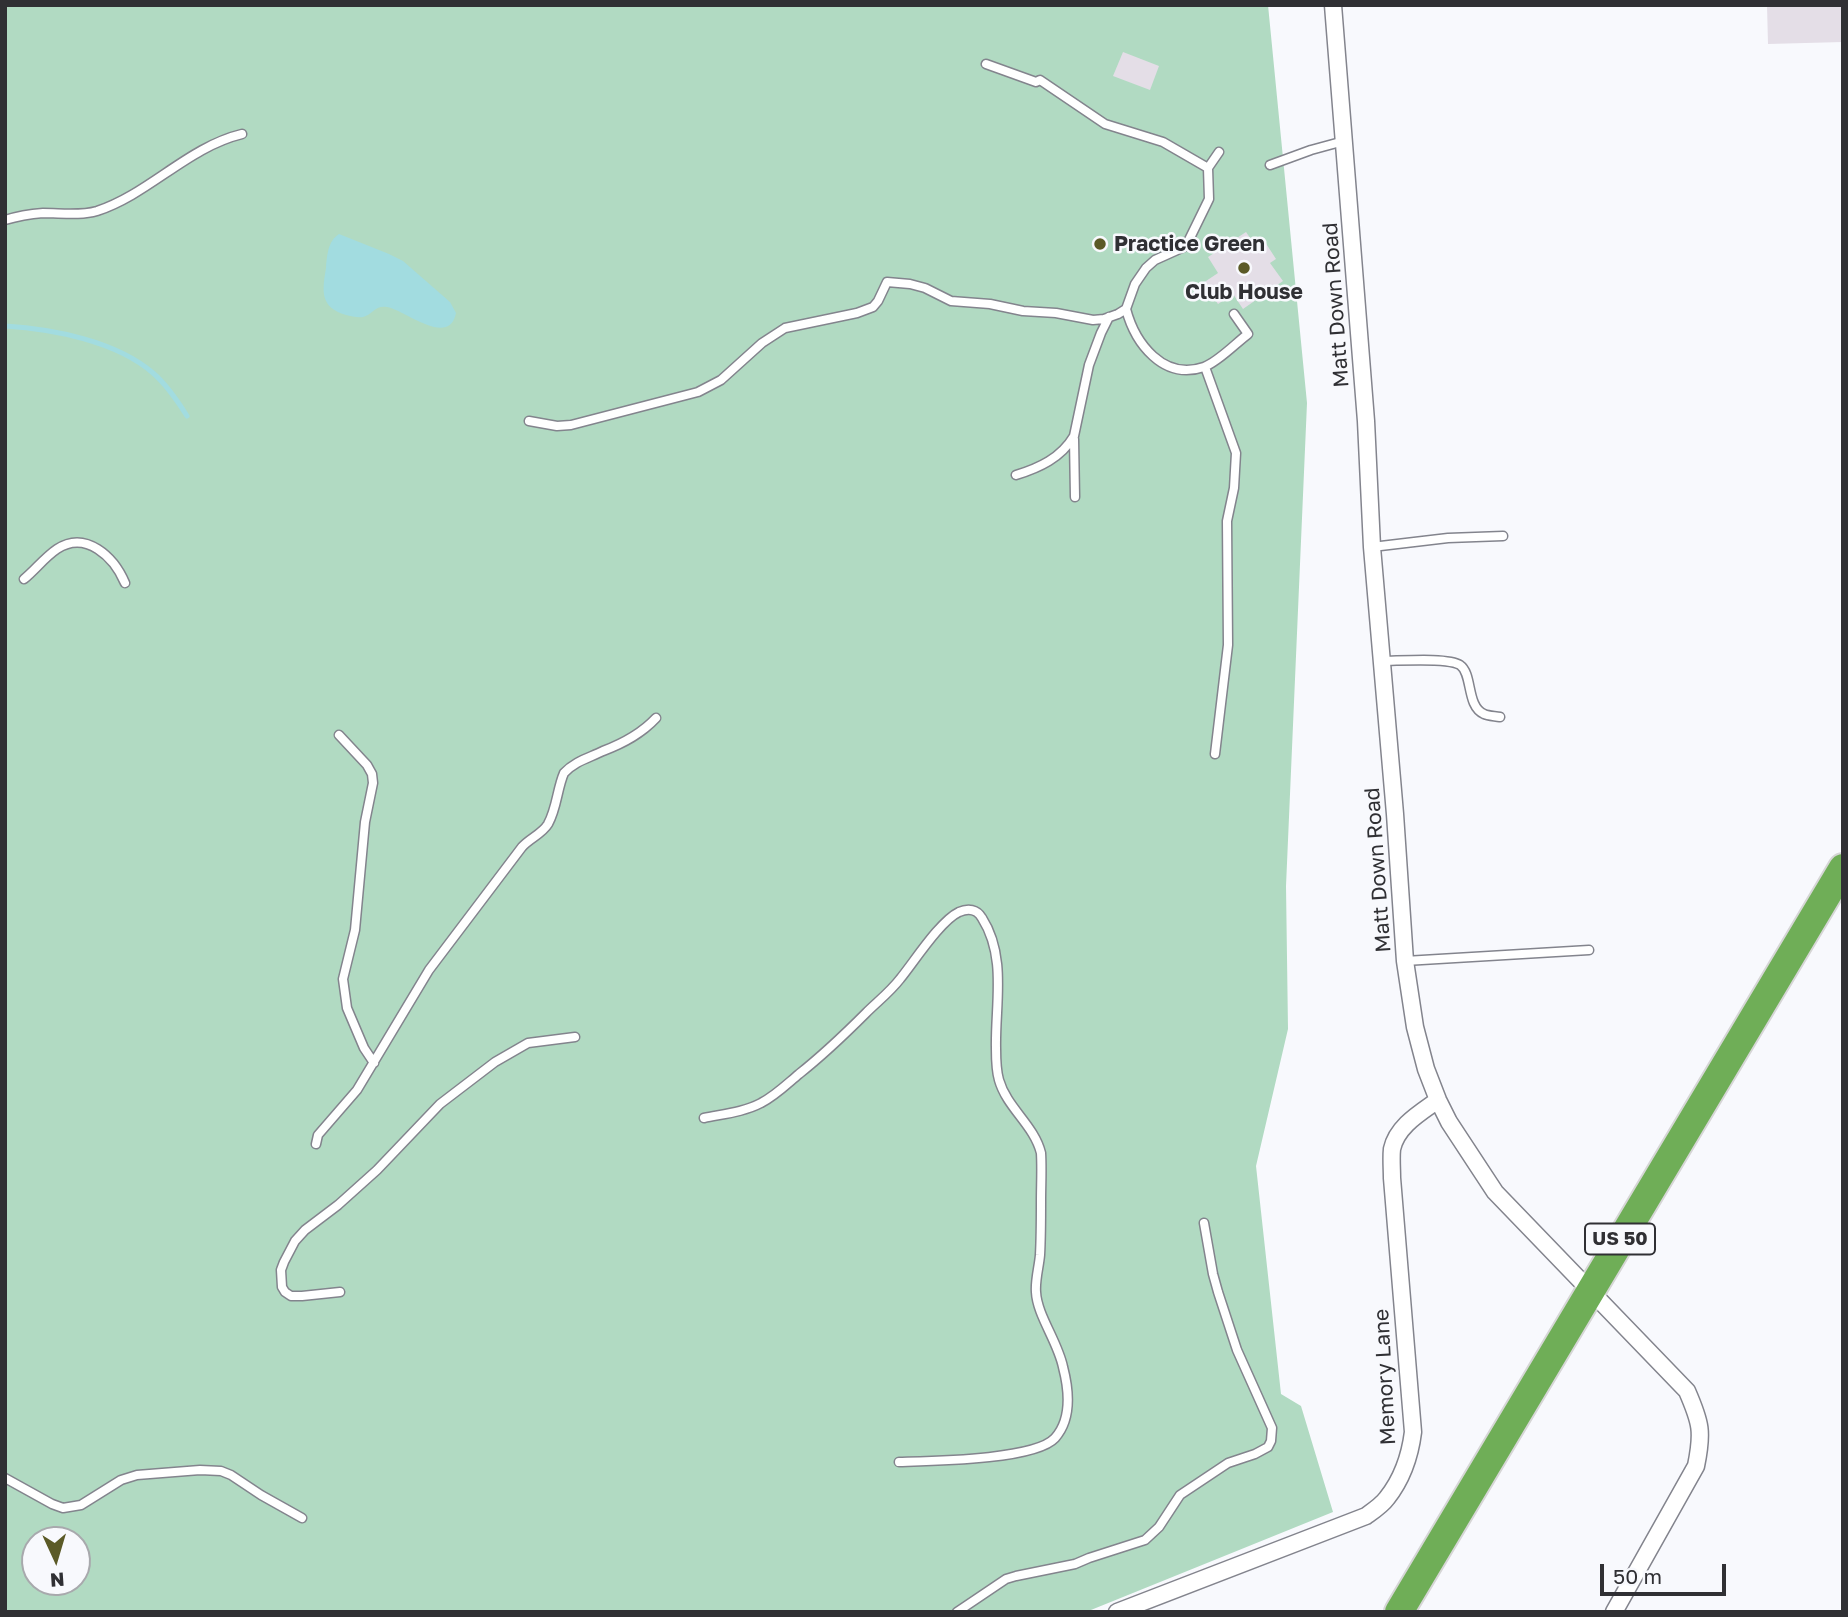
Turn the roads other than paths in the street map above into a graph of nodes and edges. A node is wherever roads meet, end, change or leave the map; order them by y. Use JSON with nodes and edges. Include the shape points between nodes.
{"nodes":[{"id":1,"x":1333,"y":5,"type":"edge"},
{"id":2,"x":986,"y":64,"type":"dead end"},
{"id":3,"x":242,"y":134,"type":"dead end"},
{"id":4,"x":1344,"y":141,"type":"junction"},
{"id":5,"x":1219,"y":152,"type":"dead end"},
{"id":6,"x":1270,"y":165,"type":"dead end"},
{"id":7,"x":1208,"y":168,"type":"junction"},
{"id":8,"x":5,"y":220,"type":"edge"},
{"id":9,"x":1126,"y":309,"type":"junction"},
{"id":10,"x":1234,"y":314,"type":"dead end"},
{"id":11,"x":1109,"y":317,"type":"junction"},
{"id":12,"x":1205,"y":367,"type":"junction"},
{"id":13,"x":529,"y":421,"type":"dead end"},
{"id":14,"x":1074,"y":436,"type":"junction"},
{"id":15,"x":1016,"y":475,"type":"dead end"},
{"id":16,"x":1075,"y":497,"type":"dead end"},
{"id":17,"x":1503,"y":536,"type":"dead end"},
{"id":18,"x":1372,"y":547,"type":"junction"},
{"id":19,"x":24,"y":579,"type":"dead end"},
{"id":20,"x":125,"y":583,"type":"dead end"},
{"id":21,"x":1382,"y":662,"type":"junction"},
{"id":22,"x":1500,"y":717,"type":"dead end"},
{"id":23,"x":656,"y":718,"type":"dead end"},
{"id":24,"x":339,"y":735,"type":"dead end"},
{"id":25,"x":1215,"y":754,"type":"dead end"},
{"id":26,"x":1843,"y":868,"type":"edge"},
{"id":27,"x":1589,"y":950,"type":"dead end"},
{"id":28,"x":1405,"y":961,"type":"junction"},
{"id":29,"x":575,"y":1037,"type":"dead end"},
{"id":30,"x":374,"y":1063,"type":"junction"},
{"id":31,"x":1438,"y":1100,"type":"junction"},
{"id":32,"x":704,"y":1118,"type":"dead end"},
{"id":33,"x":316,"y":1144,"type":"dead end"},
{"id":34,"x":1204,"y":1223,"type":"dead end"},
{"id":35,"x":1590,"y":1289,"type":"junction"},
{"id":36,"x":340,"y":1292,"type":"dead end"},
{"id":37,"x":899,"y":1462,"type":"dead end"},
{"id":38,"x":5,"y":1478,"type":"edge"},
{"id":39,"x":302,"y":1518,"type":"dead end"},
{"id":40,"x":957,"y":1612,"type":"edge"},
{"id":41,"x":1117,"y":1612,"type":"edge"},
{"id":42,"x":1399,"y":1612,"type":"edge"},
{"id":43,"x":1614,"y":1612,"type":"edge"}],
"edges":[{"from":1,"to":4,"type":"street","name":"Matt Down Road"},
{"from":2,"to":7,"type":"lane","via":[[1040,80],[1105,124],[1163,142]]},
{"from":3,"to":8,"type":"lane","via":[[96,211]]},
{"from":4,"to":6,"type":"lane"},
{"from":4,"to":18,"type":"street","name":"Matt Down Road"},
{"from":5,"to":7,"type":"lane"},
{"from":7,"to":9,"type":"lane","via":[[1209,199],[1186,246],[1146,268]]},
{"from":9,"to":11,"type":"lane"},
{"from":9,"to":12,"type":"lane","via":[[1135,334],[1151,355],[1174,368]]},
{"from":10,"to":12,"type":"lane","via":[[1248,334]]},
{"from":11,"to":13,"type":"lane","via":[[1084,319],[951,301],[925,288],[887,282],[873,307],[785,328],[721,380],[698,392],[571,425]]},
{"from":11,"to":14,"type":"lane","via":[[1089,365]]},
{"from":12,"to":25,"type":"lane","via":[[1237,462],[1227,521],[1228,645]]},
{"from":14,"to":15,"type":"lane","via":[[1053,458]]},
{"from":14,"to":16,"type":"lane"},
{"from":17,"to":18,"type":"lane"},
{"from":18,"to":21,"type":"street","name":"Matt Down Road"},
{"from":19,"to":20,"type":"lane","via":[[55,550],[80,542],[102,551]]},
{"from":21,"to":22,"type":"lane","via":[[1458,663],[1477,708]]},
{"from":21,"to":28,"type":"street","name":"Matt Down Road"},
{"from":23,"to":30,"type":"lane","via":[[636,736],[580,760],[564,773],[547,825],[522,847],[429,970]]},
{"from":24,"to":30,"type":"lane","via":[[367,765],[373,783],[355,930],[342,979],[347,1008]]},
{"from":26,"to":35,"type":"highway","number":"US 50"},
{"from":27,"to":28,"type":"lane"},
{"from":28,"to":31,"type":"street","name":"Matt Down Road","via":[[1415,1027]]},
{"from":29,"to":36,"type":"lane","via":[[528,1043],[495,1062],[440,1104],[377,1170],[304,1230],[284,1262],[282,1287],[291,1296]]},
{"from":30,"to":33,"type":"lane","via":[[318,1135]]},
{"from":31,"to":35,"type":"street","name":"Matt Down Road","via":[[1495,1192]]},
{"from":31,"to":41,"type":"street","name":"Memory Lane","via":[[1410,1120],[1392,1149],[1413,1432],[1404,1470],[1386,1500],[1366,1516]]},
{"from":32,"to":37,"type":"lane","via":[[751,1108],[771,1097],[827,1052],[890,990],[947,921],[967,909],[981,915],[996,959],[999,1082],[1041,1153],[1036,1292],[1063,1365],[1067,1413],[1056,1437],[1033,1449]]},
{"from":34,"to":40,"type":"lane","via":[[1213,1274],[1237,1350],[1272,1428],[1268,1447],[1227,1463],[1180,1495],[1145,1540],[1076,1564],[1006,1579]]},
{"from":35,"to":42,"type":"highway","number":"US 50"},
{"from":35,"to":43,"type":"street","name":"Matt Down Road","via":[[1688,1391],[1698,1416],[1701,1442],[1696,1466]]},
{"from":38,"to":39,"type":"lane","via":[[63,1508],[81,1505],[137,1475],[221,1471]]}]}
